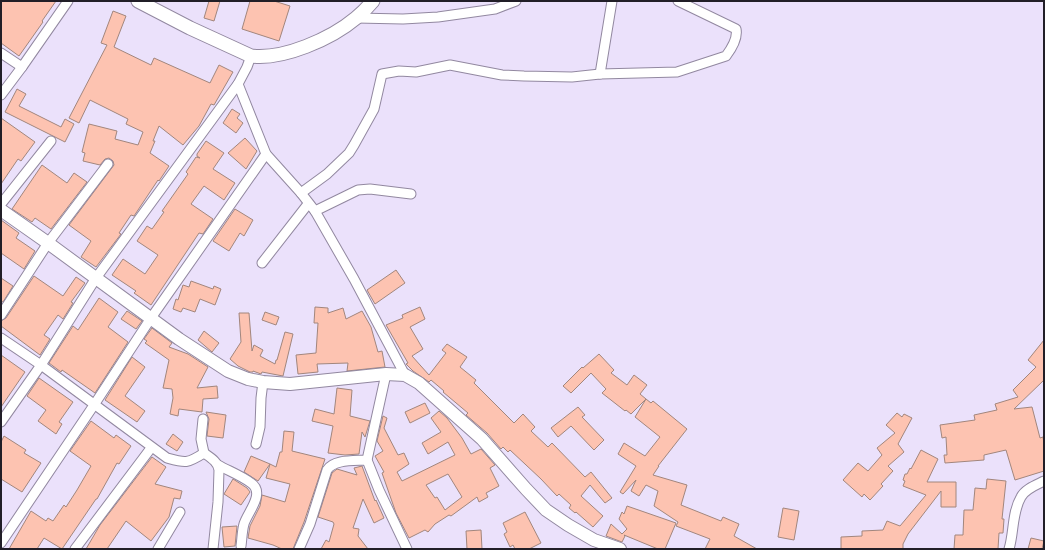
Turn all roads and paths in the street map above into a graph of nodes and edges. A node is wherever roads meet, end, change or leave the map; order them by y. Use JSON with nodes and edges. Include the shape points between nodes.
{"nodes":[{"id":1,"x":68,"y":1,"type":"edge"},
{"id":2,"x":373,"y":1,"type":"edge"},
{"id":3,"x":516,"y":1,"type":"edge"},
{"id":4,"x":612,"y":1,"type":"edge"},
{"id":5,"x":678,"y":1,"type":"edge"},
{"id":6,"x":140,"y":2,"type":"edge"},
{"id":7,"x":356,"y":18,"type":"junction"},
{"id":8,"x":1,"y":53,"type":"edge"},
{"id":9,"x":251,"y":56,"type":"junction"},
{"id":10,"x":22,"y":67,"type":"junction"},
{"id":11,"x":600,"y":74,"type":"junction"},
{"id":12,"x":238,"y":84,"type":"junction"},
{"id":13,"x":1,"y":95,"type":"edge"},
{"id":14,"x":51,"y":141,"type":"dead end"},
{"id":15,"x":266,"y":154,"type":"junction"},
{"id":16,"x":108,"y":164,"type":"dead end"},
{"id":17,"x":301,"y":193,"type":"junction"},
{"id":18,"x":411,"y":194,"type":"dead end"},
{"id":19,"x":1,"y":204,"type":"edge"},
{"id":20,"x":308,"y":204,"type":"junction"},
{"id":21,"x":1,"y":210,"type":"edge"},
{"id":22,"x":315,"y":211,"type":"junction"},
{"id":23,"x":48,"y":243,"type":"junction"},
{"id":24,"x":262,"y":263,"type":"dead end"},
{"id":25,"x":96,"y":278,"type":"junction"},
{"id":26,"x":1,"y":315,"type":"edge"},
{"id":27,"x":151,"y":318,"type":"junction"},
{"id":28,"x":1,"y":338,"type":"edge"},
{"id":29,"x":41,"y":365,"type":"junction"},
{"id":30,"x":386,"y":374,"type":"junction"},
{"id":31,"x":405,"y":375,"type":"junction"},
{"id":32,"x":264,"y":382,"type":"junction"},
{"id":33,"x":94,"y":405,"type":"junction"},
{"id":34,"x":203,"y":419,"type":"dead end"},
{"id":35,"x":1,"y":422,"type":"edge"},
{"id":36,"x":256,"y":444,"type":"dead end"},
{"id":37,"x":151,"y":448,"type":"junction"},
{"id":38,"x":204,"y":453,"type":"junction"},
{"id":39,"x":367,"y":460,"type":"junction"},
{"id":40,"x":218,"y":465,"type":"junction"},
{"id":41,"x":1044,"y":481,"type":"edge"},
{"id":42,"x":180,"y":512,"type":"dead end"},
{"id":43,"x":1,"y":543,"type":"edge"},
{"id":44,"x":241,"y":546,"type":"dead end"},
{"id":45,"x":75,"y":549,"type":"edge"},
{"id":46,"x":158,"y":549,"type":"edge"},
{"id":47,"x":213,"y":549,"type":"edge"},
{"id":48,"x":299,"y":549,"type":"edge"},
{"id":49,"x":407,"y":549,"type":"edge"},
{"id":50,"x":620,"y":549,"type":"edge"},
{"id":51,"x":1009,"y":549,"type":"edge"}],
"edges":[{"from":1,"to":10,"type":"street"},
{"from":2,"to":7,"type":"main road"},
{"from":3,"to":7,"type":"street","via":[[495,9],[438,17]]},
{"from":4,"to":11,"type":"street"},
{"from":5,"to":11,"type":"street","via":[[736,29],[734,42],[726,56],[677,72]]},
{"from":6,"to":9,"type":"main road"},
{"from":7,"to":9,"type":"main road","via":[[331,36],[304,47],[275,55]]},
{"from":8,"to":10,"type":"street"},
{"from":9,"to":12,"type":"street"},
{"from":10,"to":13,"type":"street"},
{"from":11,"to":17,"type":"street","via":[[572,77],[524,76],[494,74],[450,65],[416,72],[398,71],[382,74],[374,109],[354,145],[327,174]]},
{"from":12,"to":15,"type":"street"},
{"from":12,"to":25,"type":"street"},
{"from":14,"to":19,"type":"street"},
{"from":15,"to":17,"type":"street"},
{"from":15,"to":27,"type":"street"},
{"from":16,"to":23,"type":"street"},
{"from":17,"to":20,"type":"street"},
{"from":18,"to":22,"type":"street","via":[[358,190]]},
{"from":20,"to":22,"type":"street"},
{"from":20,"to":24,"type":"street"},
{"from":21,"to":23,"type":"street"},
{"from":22,"to":31,"type":"street"},
{"from":23,"to":25,"type":"street"},
{"from":23,"to":26,"type":"street"},
{"from":25,"to":27,"type":"street"},
{"from":25,"to":29,"type":"street"},
{"from":27,"to":32,"type":"street","via":[[228,371]]},
{"from":27,"to":33,"type":"street"},
{"from":28,"to":29,"type":"street"},
{"from":29,"to":33,"type":"street"},
{"from":29,"to":35,"type":"street"},
{"from":30,"to":31,"type":"street"},
{"from":30,"to":32,"type":"street","via":[[290,384]]},
{"from":30,"to":39,"type":"street"},
{"from":31,"to":50,"type":"street","via":[[419,383],[482,439],[546,510],[594,540]]},
{"from":32,"to":36,"type":"street"},
{"from":33,"to":37,"type":"street"},
{"from":33,"to":43,"type":"street"},
{"from":34,"to":38,"type":"street","via":[[201,439]]},
{"from":37,"to":38,"type":"street","via":[[166,458],[183,463]]},
{"from":37,"to":45,"type":"street"},
{"from":38,"to":40,"type":"street"},
{"from":39,"to":48,"type":"street","via":[[330,465]]},
{"from":39,"to":49,"type":"street"},
{"from":40,"to":44,"type":"street","via":[[253,483],[256,490],[256,499],[244,523]]},
{"from":40,"to":47,"type":"street","via":[[218,502]]},
{"from":41,"to":51,"type":"street","via":[[1032,486],[1021,496]]},
{"from":42,"to":46,"type":"street"}]}
